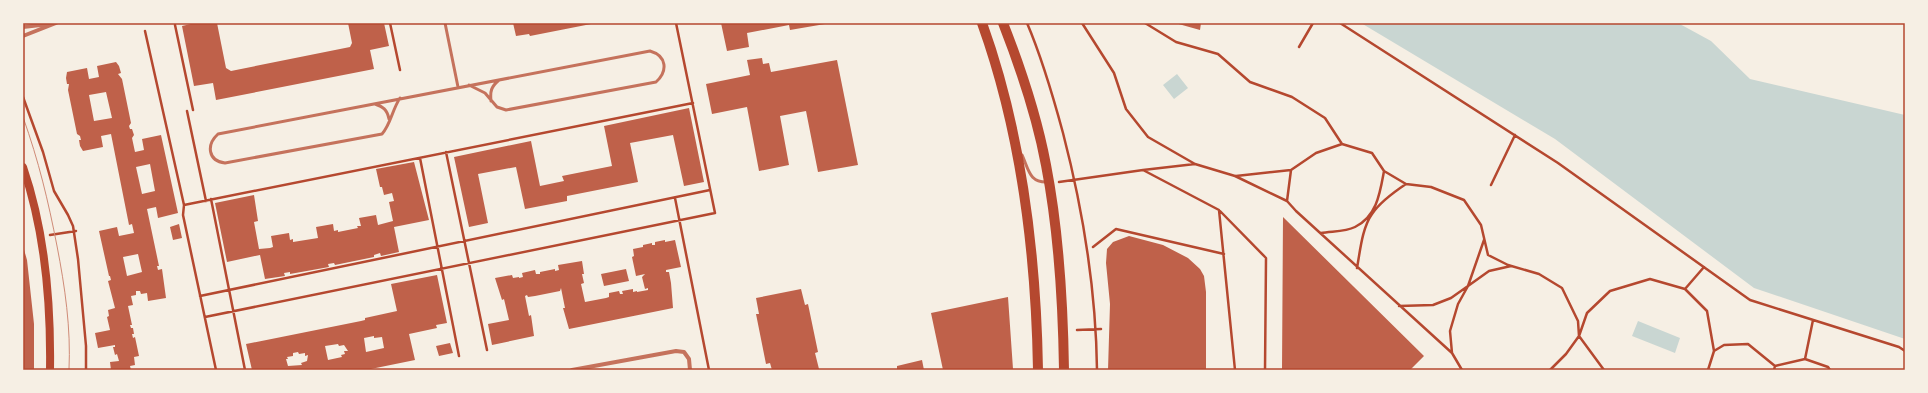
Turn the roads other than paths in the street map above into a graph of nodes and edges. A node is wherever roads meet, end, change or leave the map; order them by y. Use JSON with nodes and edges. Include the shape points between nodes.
{"nodes":[{"id":1,"x":54,"y":23,"type":"edge"},
{"id":2,"x":445,"y":23,"type":"edge"},
{"id":3,"x":982,"y":23,"type":"edge"},
{"id":4,"x":1003,"y":23,"type":"edge"},
{"id":5,"x":23,"y":27,"type":"edge"},
{"id":6,"x":23,"y":36,"type":"edge"},
{"id":7,"x":501,"y":79,"type":"junction"},
{"id":8,"x":469,"y":85,"type":"junction"},
{"id":9,"x":458,"y":87,"type":"junction"},
{"id":10,"x":400,"y":98,"type":"junction"},
{"id":11,"x":491,"y":102,"type":"junction"},
{"id":12,"x":373,"y":104,"type":"junction"},
{"id":13,"x":390,"y":120,"type":"junction"},
{"id":14,"x":1015,"y":140,"type":"junction"},
{"id":15,"x":23,"y":167,"type":"edge"},
{"id":16,"x":1049,"y":182,"type":"junction"},
{"id":17,"x":50,"y":370,"type":"edge"},
{"id":18,"x":572,"y":370,"type":"edge"},
{"id":19,"x":690,"y":370,"type":"edge"},
{"id":20,"x":1038,"y":370,"type":"edge"},
{"id":21,"x":1064,"y":370,"type":"edge"}],
"edges":[{"from":1,"to":5,"type":"street"},
{"from":1,"to":6,"type":"street"},
{"from":2,"to":9,"type":"lane"},
{"from":3,"to":14,"type":"main road"},
{"from":4,"to":16,"type":"main road","via":[[1034,115]]},
{"from":7,"to":8,"type":"lane"},
{"from":7,"to":11,"type":"lane","via":[[493,85],[490,92]]},
{"from":7,"to":11,"type":"lane","via":[[650,51],[658,53],[663,60],[664,68],[663,76],[656,82],[506,110],[497,108]]},
{"from":8,"to":9,"type":"lane"},
{"from":8,"to":11,"type":"lane","via":[[485,93]]},
{"from":9,"to":10,"type":"lane"},
{"from":10,"to":12,"type":"lane"},
{"from":10,"to":13,"type":"lane"},
{"from":12,"to":13,"type":"lane","via":[[383,107],[388,112]]},
{"from":12,"to":13,"type":"lane","via":[[218,134],[211,140],[212,156],[218,162],[225,163],[382,134]]},
{"from":14,"to":16,"type":"lane","via":[[1033,178],[1040,182]]},
{"from":14,"to":20,"type":"main road","via":[[1034,263]]},
{"from":15,"to":17,"type":"main road","via":[[31,193],[44,267]]},
{"from":16,"to":21,"type":"main road","via":[[1061,286]]},
{"from":18,"to":19,"type":"street","via":[[676,350],[684,352],[689,359]]}]}
